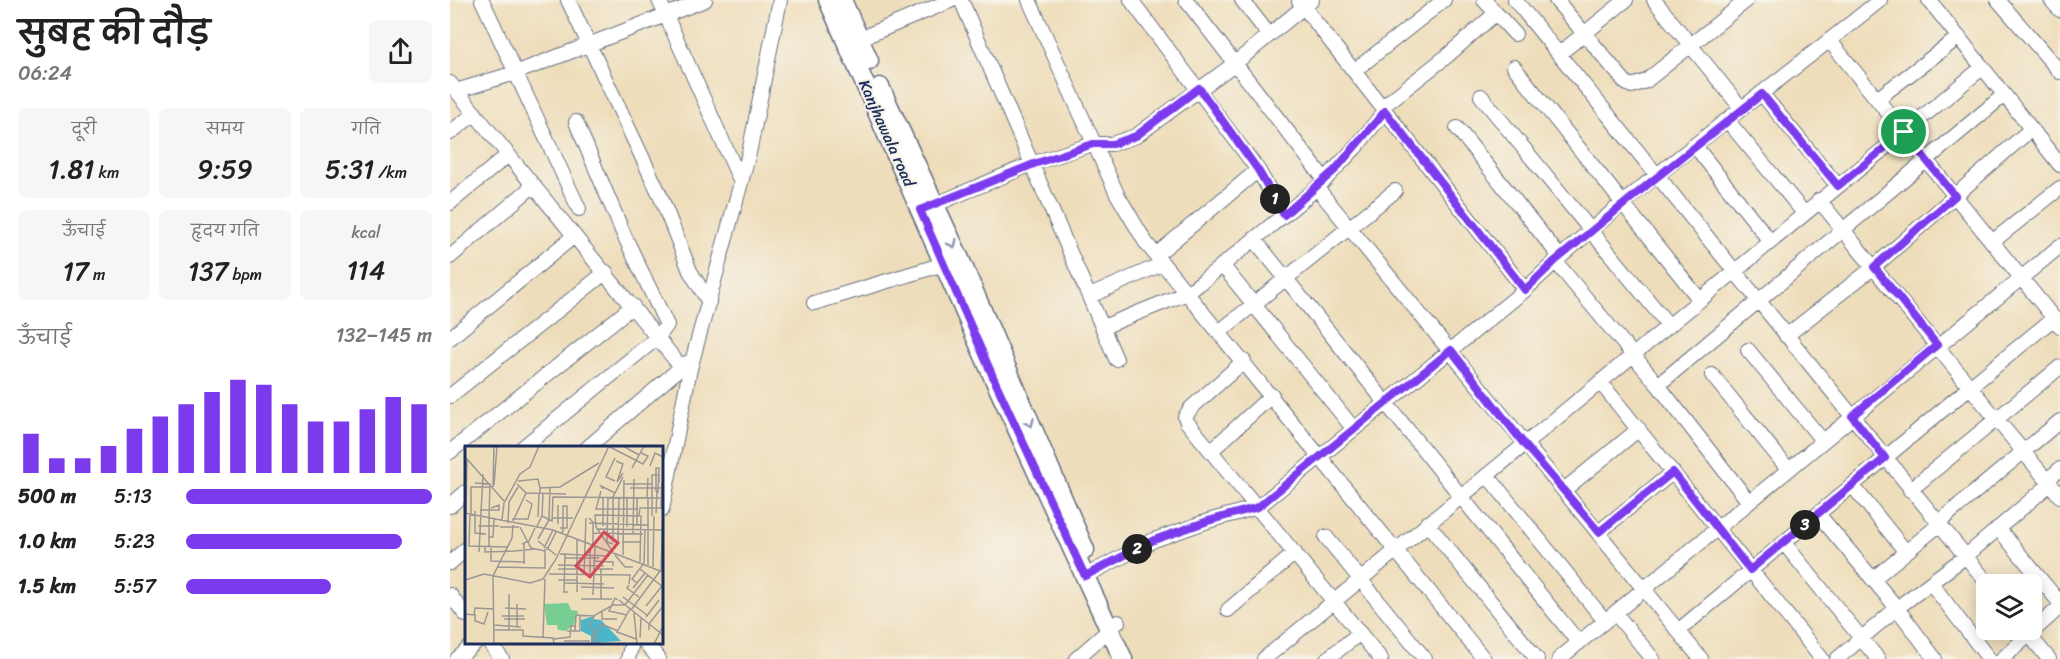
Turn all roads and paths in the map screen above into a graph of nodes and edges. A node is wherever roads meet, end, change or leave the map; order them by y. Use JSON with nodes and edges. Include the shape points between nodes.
{"nodes":[{"id":1,"x":482,"y":0,"type":"edge"},
{"id":2,"x":568,"y":0,"type":"edge"},
{"id":3,"x":659,"y":0,"type":"edge"},
{"id":4,"x":705,"y":0,"type":"edge"},
{"id":5,"x":780,"y":0,"type":"edge"},
{"id":6,"x":828,"y":0,"type":"edge"},
{"id":7,"x":842,"y":0,"type":"edge"},
{"id":8,"x":951,"y":0,"type":"edge"},
{"id":9,"x":961,"y":0,"type":"edge"},
{"id":10,"x":1029,"y":0,"type":"edge"},
{"id":11,"x":1131,"y":0,"type":"edge"},
{"id":12,"x":1186,"y":0,"type":"edge"},
{"id":13,"x":1242,"y":0,"type":"edge"},
{"id":14,"x":1444,"y":0,"type":"edge"},
{"id":15,"x":1484,"y":0,"type":"edge"},
{"id":16,"x":1515,"y":0,"type":"edge"},
{"id":17,"x":1556,"y":0,"type":"edge"},
{"id":18,"x":1626,"y":0,"type":"edge"},
{"id":19,"x":1654,"y":0,"type":"edge"},
{"id":20,"x":1748,"y":0,"type":"edge"},
{"id":21,"x":1880,"y":0,"type":"edge"},
{"id":22,"x":1929,"y":0,"type":"edge"},
{"id":23,"x":1998,"y":0,"type":"edge"},
{"id":24,"x":2051,"y":0,"type":"edge"},
{"id":25,"x":1305,"y":2,"type":"edge"},
{"id":26,"x":2060,"y":10,"type":"edge"},
{"id":27,"x":1496,"y":13,"type":"junction"},
{"id":28,"x":666,"y":16,"type":"junction"},
{"id":29,"x":1515,"y":34,"type":"dead end"},
{"id":30,"x":1269,"y":35,"type":"junction"},
{"id":31,"x":1585,"y":35,"type":"junction"},
{"id":32,"x":1959,"y":37,"type":"junction"},
{"id":33,"x":859,"y":39,"type":"junction"},
{"id":34,"x":1830,"y":41,"type":"junction"},
{"id":35,"x":588,"y":46,"type":"junction"},
{"id":36,"x":1691,"y":46,"type":"junction"},
{"id":37,"x":1559,"y":54,"type":"junction"},
{"id":38,"x":1234,"y":64,"type":"junction"},
{"id":39,"x":1515,"y":67,"type":"dead end"},
{"id":40,"x":1983,"y":67,"type":"junction"},
{"id":41,"x":1354,"y":71,"type":"junction"},
{"id":42,"x":2060,"y":72,"type":"edge"},
{"id":43,"x":515,"y":73,"type":"junction"},
{"id":44,"x":453,"y":87,"type":"edge"},
{"id":45,"x":1199,"y":88,"type":"junction"},
{"id":46,"x":1762,"y":94,"type":"junction"},
{"id":47,"x":2004,"y":94,"type":"junction"},
{"id":48,"x":1481,"y":96,"type":"dead end"},
{"id":49,"x":1877,"y":99,"type":"junction"},
{"id":50,"x":1384,"y":109,"type":"junction"},
{"id":51,"x":1742,"y":109,"type":"junction"},
{"id":52,"x":475,"y":113,"type":"junction"},
{"id":53,"x":1727,"y":120,"type":"junction"},
{"id":54,"x":576,"y":122,"type":"dead end"},
{"id":55,"x":1457,"y":128,"type":"dead end"},
{"id":56,"x":2031,"y":130,"type":"junction"},
{"id":57,"x":1904,"y":132,"type":"junction"},
{"id":58,"x":450,"y":134,"type":"edge"},
{"id":59,"x":1093,"y":144,"type":"junction"},
{"id":60,"x":1695,"y":146,"type":"junction"},
{"id":61,"x":508,"y":155,"type":"junction"},
{"id":62,"x":1925,"y":158,"type":"junction"},
{"id":63,"x":1034,"y":164,"type":"junction"},
{"id":64,"x":2060,"y":165,"type":"edge"},
{"id":65,"x":1258,"y":170,"type":"junction"},
{"id":66,"x":1657,"y":176,"type":"junction"},
{"id":67,"x":741,"y":182,"type":"junction"},
{"id":68,"x":1321,"y":184,"type":"junction"},
{"id":69,"x":534,"y":185,"type":"junction"},
{"id":70,"x":1838,"y":186,"type":"junction"},
{"id":71,"x":2060,"y":188,"type":"edge"},
{"id":72,"x":1395,"y":191,"type":"dead end"},
{"id":73,"x":1955,"y":196,"type":"junction"},
{"id":74,"x":1819,"y":200,"type":"junction"},
{"id":75,"x":450,"y":203,"type":"edge"},
{"id":76,"x":1625,"y":203,"type":"junction"},
{"id":77,"x":927,"y":207,"type":"junction"},
{"id":78,"x":579,"y":209,"type":"dead end"},
{"id":79,"x":1804,"y":213,"type":"junction"},
{"id":80,"x":1284,"y":215,"type":"junction"},
{"id":81,"x":1349,"y":227,"type":"junction"},
{"id":82,"x":1844,"y":229,"type":"junction"},
{"id":83,"x":1591,"y":231,"type":"junction"},
{"id":84,"x":574,"y":236,"type":"junction"},
{"id":85,"x":1254,"y":239,"type":"junction"},
{"id":86,"x":1770,"y":241,"type":"junction"},
{"id":87,"x":1992,"y":242,"type":"junction"},
{"id":88,"x":2060,"y":246,"type":"edge"},
{"id":89,"x":450,"y":257,"type":"edge"},
{"id":90,"x":1159,"y":259,"type":"junction"},
{"id":91,"x":1557,"y":259,"type":"junction"},
{"id":92,"x":944,"y":264,"type":"junction"},
{"id":93,"x":1222,"y":265,"type":"junction"},
{"id":94,"x":1874,"y":267,"type":"junction"},
{"id":95,"x":1735,"y":270,"type":"junction"},
{"id":96,"x":606,"y":272,"type":"junction"},
{"id":97,"x":2021,"y":277,"type":"junction"},
{"id":98,"x":1286,"y":278,"type":"junction"},
{"id":99,"x":1525,"y":290,"type":"junction"},
{"id":100,"x":1186,"y":293,"type":"junction"},
{"id":101,"x":1090,"y":296,"type":"junction"},
{"id":102,"x":1700,"y":300,"type":"junction"},
{"id":103,"x":1760,"y":301,"type":"junction"},
{"id":104,"x":709,"y":302,"type":"junction"},
{"id":105,"x":814,"y":303,"type":"dead end"},
{"id":106,"x":1254,"y":304,"type":"junction"},
{"id":107,"x":633,"y":306,"type":"junction"},
{"id":108,"x":2057,"y":322,"type":"edge"},
{"id":109,"x":1669,"y":326,"type":"junction"},
{"id":110,"x":1103,"y":327,"type":"junction"},
{"id":111,"x":1220,"y":332,"type":"junction"},
{"id":112,"x":1786,"y":336,"type":"junction"},
{"id":113,"x":658,"y":337,"type":"junction"},
{"id":114,"x":450,"y":338,"type":"edge"},
{"id":115,"x":1937,"y":345,"type":"junction"},
{"id":116,"x":1451,"y":350,"type":"junction"},
{"id":117,"x":1748,"y":350,"type":"dead end"},
{"id":118,"x":1634,"y":356,"type":"junction"},
{"id":119,"x":693,"y":358,"type":"junction"},
{"id":120,"x":1116,"y":359,"type":"dead end"},
{"id":121,"x":1244,"y":361,"type":"junction"},
{"id":122,"x":2060,"y":367,"type":"edge"},
{"id":123,"x":681,"y":368,"type":"junction"},
{"id":124,"x":1713,"y":375,"type":"dead end"},
{"id":125,"x":1601,"y":383,"type":"junction"},
{"id":126,"x":1658,"y":385,"type":"junction"},
{"id":127,"x":1970,"y":387,"type":"junction"},
{"id":128,"x":1272,"y":395,"type":"junction"},
{"id":129,"x":450,"y":396,"type":"edge"},
{"id":130,"x":1386,"y":400,"type":"junction"},
{"id":131,"x":1852,"y":416,"type":"junction"},
{"id":132,"x":1997,"y":419,"type":"junction"},
{"id":133,"x":2060,"y":421,"type":"edge"},
{"id":134,"x":1353,"y":428,"type":"junction"},
{"id":135,"x":1639,"y":429,"type":"junction"},
{"id":136,"x":1822,"y":440,"type":"junction"},
{"id":137,"x":1524,"y":444,"type":"junction"},
{"id":138,"x":523,"y":446,"type":"edge"},
{"id":139,"x":587,"y":446,"type":"edge"},
{"id":140,"x":1212,"y":450,"type":"junction"},
{"id":141,"x":450,"y":452,"type":"edge"},
{"id":142,"x":2022,"y":452,"type":"junction"},
{"id":143,"x":1320,"y":456,"type":"junction"},
{"id":144,"x":1885,"y":458,"type":"junction"},
{"id":145,"x":667,"y":461,"type":"edge"},
{"id":146,"x":1788,"y":469,"type":"junction"},
{"id":147,"x":2060,"y":469,"type":"edge"},
{"id":148,"x":1673,"y":472,"type":"junction"},
{"id":149,"x":1487,"y":475,"type":"junction"},
{"id":150,"x":2049,"y":482,"type":"junction"},
{"id":151,"x":1852,"y":485,"type":"junction"},
{"id":152,"x":1564,"y":490,"type":"junction"},
{"id":153,"x":1910,"y":490,"type":"junction"},
{"id":154,"x":465,"y":493,"type":"edge"},
{"id":155,"x":1461,"y":496,"type":"junction"},
{"id":156,"x":2060,"y":496,"type":"edge"},
{"id":157,"x":663,"y":500,"type":"edge"},
{"id":158,"x":1749,"y":502,"type":"junction"},
{"id":159,"x":450,"y":506,"type":"edge"},
{"id":160,"x":1258,"y":507,"type":"junction"},
{"id":161,"x":1818,"y":514,"type":"junction"},
{"id":162,"x":1427,"y":523,"type":"junction"},
{"id":163,"x":1939,"y":523,"type":"junction"},
{"id":164,"x":1717,"y":528,"type":"junction"},
{"id":165,"x":1998,"y":528,"type":"junction"},
{"id":166,"x":1599,"y":532,"type":"junction"},
{"id":167,"x":1326,"y":537,"type":"dead end"},
{"id":168,"x":1784,"y":543,"type":"junction"},
{"id":169,"x":465,"y":550,"type":"edge"},
{"id":170,"x":1397,"y":550,"type":"junction"},
{"id":171,"x":1906,"y":552,"type":"junction"},
{"id":172,"x":1295,"y":553,"type":"junction"},
{"id":173,"x":1966,"y":556,"type":"junction"},
{"id":174,"x":450,"y":563,"type":"edge"},
{"id":175,"x":1750,"y":570,"type":"junction"},
{"id":176,"x":1090,"y":574,"type":"junction"},
{"id":177,"x":1980,"y":574,"type":"edge"},
{"id":178,"x":1873,"y":579,"type":"junction"},
{"id":179,"x":1361,"y":580,"type":"junction"},
{"id":180,"x":1931,"y":583,"type":"junction"},
{"id":181,"x":1643,"y":589,"type":"junction"},
{"id":182,"x":1334,"y":602,"type":"junction"},
{"id":183,"x":452,"y":603,"type":"edge"},
{"id":184,"x":2060,"y":605,"type":"edge"},
{"id":185,"x":1898,"y":608,"type":"junction"},
{"id":186,"x":1228,"y":610,"type":"dead end"},
{"id":187,"x":465,"y":614,"type":"edge"},
{"id":188,"x":1610,"y":617,"type":"junction"},
{"id":189,"x":2042,"y":620,"type":"edge"},
{"id":190,"x":1113,"y":626,"type":"junction"},
{"id":191,"x":1678,"y":631,"type":"junction"},
{"id":192,"x":1360,"y":633,"type":"junction"},
{"id":193,"x":1862,"y":638,"type":"junction"},
{"id":194,"x":2020,"y":640,"type":"edge"},
{"id":195,"x":2034,"y":640,"type":"edge"},
{"id":196,"x":1579,"y":643,"type":"junction"},
{"id":197,"x":474,"y":644,"type":"edge"},
{"id":198,"x":632,"y":644,"type":"edge"},
{"id":199,"x":647,"y":644,"type":"edge"},
{"id":200,"x":456,"y":659,"type":"edge"},
{"id":201,"x":628,"y":659,"type":"edge"},
{"id":202,"x":659,"y":659,"type":"edge"},
{"id":203,"x":1076,"y":659,"type":"edge"},
{"id":204,"x":1123,"y":659,"type":"edge"},
{"id":205,"x":1135,"y":659,"type":"edge"},
{"id":206,"x":1264,"y":659,"type":"edge"},
{"id":207,"x":1327,"y":659,"type":"edge"},
{"id":208,"x":1381,"y":659,"type":"edge"},
{"id":209,"x":1425,"y":659,"type":"edge"},
{"id":210,"x":1484,"y":659,"type":"edge"},
{"id":211,"x":1537,"y":659,"type":"edge"},
{"id":212,"x":1559,"y":659,"type":"edge"},
{"id":213,"x":1653,"y":659,"type":"edge"},
{"id":214,"x":1701,"y":659,"type":"edge"},
{"id":215,"x":1822,"y":659,"type":"edge"},
{"id":216,"x":1837,"y":659,"type":"edge"},
{"id":217,"x":1878,"y":659,"type":"edge"},
{"id":218,"x":1935,"y":659,"type":"edge"},
{"id":219,"x":1989,"y":659,"type":"edge"},
{"id":220,"x":2002,"y":659,"type":"edge"},
{"id":221,"x":2049,"y":659,"type":"edge"}],
"edges":[{"from":1,"to":43,"type":"street"},
{"from":2,"to":35,"type":"street"},
{"from":3,"to":28,"type":"street"},
{"from":4,"to":28,"type":"street"},
{"from":5,"to":67,"type":"street"},
{"from":6,"to":77,"type":"main road","name":"Kanjhawala road"},
{"from":7,"to":33,"type":"main road","name":"Kanjhawala road"},
{"from":8,"to":33,"type":"street"},
{"from":9,"to":63,"type":"street"},
{"from":10,"to":59,"type":"street"},
{"from":11,"to":45,"type":"street"},
{"from":12,"to":38,"type":"street"},
{"from":13,"to":30,"type":"street"},
{"from":14,"to":41,"type":"street"},
{"from":15,"to":27,"type":"street"},
{"from":16,"to":37,"type":"street"},
{"from":17,"to":31,"type":"street"},
{"from":18,"to":31,"type":"street"},
{"from":19,"to":36,"type":"street"},
{"from":20,"to":36,"type":"street"},
{"from":21,"to":34,"type":"street"},
{"from":22,"to":32,"type":"street"},
{"from":23,"to":42,"type":"street"},
{"from":24,"to":26,"type":"street"},
{"from":25,"to":30,"type":"street"},
{"from":25,"to":41,"type":"street"},
{"from":27,"to":29,"type":"street"},
{"from":27,"to":50,"type":"street"},
{"from":28,"to":35,"type":"street"},
{"from":28,"to":67,"type":"street"},
{"from":30,"to":38,"type":"street"},
{"from":31,"to":36,"type":"street","via":[[1632,86],[1646,81]]},
{"from":31,"to":37,"type":"street"},
{"from":32,"to":40,"type":"street"},
{"from":32,"to":49,"type":"street"},
{"from":33,"to":77,"type":"main road","name":"Kanjhawala road"},
{"from":34,"to":46,"type":"street"},
{"from":34,"to":49,"type":"street"},
{"from":35,"to":43,"type":"street"},
{"from":35,"to":104,"type":"street","via":[[655,185],[690,271]]},
{"from":36,"to":51,"type":"street"},
{"from":37,"to":66,"type":"street"},
{"from":38,"to":45,"type":"street"},
{"from":38,"to":68,"type":"street"},
{"from":39,"to":76,"type":"street"},
{"from":40,"to":47,"type":"street"},
{"from":40,"to":57,"type":"street"},
{"from":41,"to":50,"type":"street"},
{"from":43,"to":44,"type":"street"},
{"from":43,"to":78,"type":"street"},
{"from":44,"to":52,"type":"street"},
{"from":45,"to":59,"type":"street","via":[[1136,136],[1113,144]]},
{"from":45,"to":65,"type":"street"},
{"from":46,"to":51,"type":"street"},
{"from":46,"to":70,"type":"street"},
{"from":47,"to":56,"type":"street"},
{"from":47,"to":62,"type":"street"},
{"from":48,"to":83,"type":"street"},
{"from":49,"to":57,"type":"street"},
{"from":50,"to":68,"type":"street"},
{"from":50,"to":99,"type":"street"},
{"from":51,"to":53,"type":"street"},
{"from":52,"to":58,"type":"street"},
{"from":52,"to":61,"type":"street"},
{"from":53,"to":60,"type":"street"},
{"from":53,"to":79,"type":"street"},
{"from":54,"to":113,"type":"street","via":[[665,319],[666,330]]},
{"from":55,"to":91,"type":"street"},
{"from":56,"to":64,"type":"street"},
{"from":56,"to":73,"type":"street"},
{"from":57,"to":62,"type":"street"},
{"from":57,"to":70,"type":"street"},
{"from":59,"to":63,"type":"street"},
{"from":59,"to":90,"type":"street","via":[[1128,214]]},
{"from":60,"to":66,"type":"street"},
{"from":60,"to":86,"type":"street"},
{"from":61,"to":69,"type":"street"},
{"from":61,"to":75,"type":"street"},
{"from":62,"to":73,"type":"street"},
{"from":62,"to":82,"type":"street"},
{"from":63,"to":77,"type":"street"},
{"from":63,"to":101,"type":"street"},
{"from":65,"to":80,"type":"street"},
{"from":65,"to":90,"type":"street"},
{"from":66,"to":76,"type":"street"},
{"from":66,"to":95,"type":"street"},
{"from":67,"to":104,"type":"street"},
{"from":68,"to":80,"type":"street"},
{"from":68,"to":81,"type":"street"},
{"from":69,"to":84,"type":"street"},
{"from":69,"to":89,"type":"street"},
{"from":70,"to":74,"type":"street"},
{"from":71,"to":87,"type":"street"},
{"from":72,"to":81,"type":"street"},
{"from":73,"to":87,"type":"street"},
{"from":73,"to":94,"type":"street"},
{"from":74,"to":79,"type":"street"},
{"from":74,"to":82,"type":"street"},
{"from":76,"to":83,"type":"street"},
{"from":76,"to":102,"type":"street"},
{"from":77,"to":92,"type":"main road","name":"Kanjhawala road"},
{"from":77,"to":176,"type":"main road","name":"Kanjhawala road","one_way":true,"via":[[960,259]]},
{"from":79,"to":86,"type":"street"},
{"from":80,"to":85,"type":"street"},
{"from":81,"to":98,"type":"street"},
{"from":81,"to":116,"type":"street"},
{"from":82,"to":94,"type":"street"},
{"from":82,"to":103,"type":"street"},
{"from":83,"to":91,"type":"street"},
{"from":83,"to":109,"type":"street"},
{"from":84,"to":96,"type":"street"},
{"from":84,"to":114,"type":"street"},
{"from":85,"to":93,"type":"street"},
{"from":85,"to":98,"type":"street"},
{"from":86,"to":95,"type":"street"},
{"from":87,"to":97,"type":"street"},
{"from":88,"to":97,"type":"street"},
{"from":90,"to":100,"type":"street"},
{"from":90,"to":101,"type":"street"},
{"from":91,"to":99,"type":"street"},
{"from":91,"to":118,"type":"street"},
{"from":92,"to":105,"type":"street"},
{"from":92,"to":176,"type":"main road","name":"Kanjhawala road"},
{"from":93,"to":100,"type":"street"},
{"from":93,"to":106,"type":"street"},
{"from":94,"to":112,"type":"street"},
{"from":94,"to":115,"type":"street"},
{"from":95,"to":102,"type":"street"},
{"from":95,"to":103,"type":"street"},
{"from":96,"to":107,"type":"street"},
{"from":96,"to":129,"type":"street"},
{"from":97,"to":108,"type":"street"},
{"from":97,"to":115,"type":"street"},
{"from":98,"to":106,"type":"street"},
{"from":98,"to":130,"type":"street"},
{"from":99,"to":116,"type":"street"},
{"from":100,"to":110,"type":"street"},
{"from":100,"to":111,"type":"street"},
{"from":101,"to":110,"type":"street"},
{"from":102,"to":109,"type":"street"},
{"from":103,"to":112,"type":"street"},
{"from":103,"to":126,"type":"street"},
{"from":104,"to":119,"type":"street"},
{"from":106,"to":111,"type":"street"},
{"from":106,"to":134,"type":"street"},
{"from":107,"to":113,"type":"street"},
{"from":107,"to":141,"type":"street"},
{"from":108,"to":127,"type":"street"},
{"from":109,"to":118,"type":"street"},
{"from":110,"to":120,"type":"street"},
{"from":111,"to":121,"type":"street"},
{"from":112,"to":131,"type":"street"},
{"from":113,"to":123,"type":"street"},
{"from":113,"to":138,"type":"street"},
{"from":115,"to":127,"type":"street"},
{"from":115,"to":131,"type":"street"},
{"from":116,"to":130,"type":"street"},
{"from":116,"to":137,"type":"street"},
{"from":117,"to":136,"type":"street"},
{"from":118,"to":125,"type":"street"},
{"from":118,"to":126,"type":"street"},
{"from":119,"to":123,"type":"street"},
{"from":119,"to":145,"type":"street"},
{"from":121,"to":128,"type":"street"},
{"from":121,"to":140,"type":"street","via":[[1186,413],[1192,430]]},
{"from":122,"to":132,"type":"street"},
{"from":123,"to":139,"type":"street"},
{"from":124,"to":146,"type":"street"},
{"from":125,"to":135,"type":"street"},
{"from":125,"to":137,"type":"street"},
{"from":126,"to":158,"type":"street"},
{"from":127,"to":132,"type":"street"},
{"from":127,"to":144,"type":"street"},
{"from":128,"to":140,"type":"street"},
{"from":128,"to":143,"type":"street"},
{"from":130,"to":134,"type":"street"},
{"from":130,"to":155,"type":"street"},
{"from":131,"to":136,"type":"street"},
{"from":131,"to":144,"type":"street"},
{"from":132,"to":142,"type":"street"},
{"from":132,"to":153,"type":"street"},
{"from":133,"to":142,"type":"street"},
{"from":134,"to":143,"type":"street"},
{"from":135,"to":148,"type":"street"},
{"from":135,"to":152,"type":"street"},
{"from":136,"to":146,"type":"street"},
{"from":137,"to":149,"type":"street"},
{"from":137,"to":152,"type":"street"},
{"from":140,"to":160,"type":"street"},
{"from":142,"to":150,"type":"street"},
{"from":142,"to":163,"type":"street"},
{"from":143,"to":160,"type":"street"},
{"from":143,"to":170,"type":"street"},
{"from":144,"to":151,"type":"street"},
{"from":144,"to":153,"type":"street"},
{"from":145,"to":157,"type":"street"},
{"from":146,"to":158,"type":"street"},
{"from":147,"to":150,"type":"street"},
{"from":148,"to":164,"type":"street"},
{"from":148,"to":166,"type":"street"},
{"from":149,"to":155,"type":"street"},
{"from":149,"to":188,"type":"street"},
{"from":150,"to":156,"type":"street"},
{"from":150,"to":165,"type":"street"},
{"from":151,"to":161,"type":"street"},
{"from":151,"to":171,"type":"street"},
{"from":152,"to":166,"type":"street"},
{"from":153,"to":163,"type":"street"},
{"from":154,"to":159,"type":"street"},
{"from":155,"to":162,"type":"street"},
{"from":155,"to":196,"type":"street"},
{"from":158,"to":164,"type":"street"},
{"from":160,"to":172,"type":"street"},
{"from":160,"to":176,"type":"street","via":[[1154,540]]},
{"from":161,"to":168,"type":"street"},
{"from":161,"to":178,"type":"street"},
{"from":162,"to":170,"type":"street"},
{"from":162,"to":211,"type":"street"},
{"from":163,"to":171,"type":"street"},
{"from":163,"to":173,"type":"street"},
{"from":164,"to":175,"type":"street"},
{"from":164,"to":181,"type":"street"},
{"from":165,"to":173,"type":"street"},
{"from":165,"to":184,"type":"street"},
{"from":166,"to":181,"type":"street"},
{"from":167,"to":179,"type":"street"},
{"from":168,"to":175,"type":"street"},
{"from":168,"to":193,"type":"street"},
{"from":169,"to":174,"type":"street"},
{"from":170,"to":179,"type":"street"},
{"from":170,"to":210,"type":"street"},
{"from":171,"to":178,"type":"street"},
{"from":172,"to":182,"type":"street"},
{"from":172,"to":186,"type":"street"},
{"from":173,"to":177,"type":"street"},
{"from":173,"to":180,"type":"street"},
{"from":175,"to":191,"type":"street"},
{"from":175,"to":215,"type":"street"},
{"from":176,"to":190,"type":"main road","name":"Kanjhawala road"},
{"from":178,"to":185,"type":"street"},
{"from":179,"to":182,"type":"street"},
{"from":179,"to":209,"type":"street"},
{"from":180,"to":185,"type":"street"},
{"from":180,"to":219,"type":"street"},
{"from":181,"to":188,"type":"street"},
{"from":181,"to":191,"type":"street"},
{"from":182,"to":192,"type":"street"},
{"from":182,"to":206,"type":"street"},
{"from":183,"to":187,"type":"street"},
{"from":184,"to":189,"type":"street"},
{"from":185,"to":193,"type":"street"},
{"from":185,"to":218,"type":"street"},
{"from":188,"to":196,"type":"street"},
{"from":188,"to":213,"type":"street"},
{"from":190,"to":203,"type":"street"},
{"from":190,"to":204,"type":"main road","name":"Kanjhawala road"},
{"from":190,"to":205,"type":"main road","name":"Kanjhawala road"},
{"from":191,"to":214,"type":"street"},
{"from":192,"to":207,"type":"street"},
{"from":192,"to":208,"type":"street"},
{"from":193,"to":216,"type":"street"},
{"from":193,"to":217,"type":"street"},
{"from":194,"to":220,"type":"street"},
{"from":195,"to":221,"type":"street"},
{"from":196,"to":212,"type":"street"},
{"from":197,"to":200,"type":"street"},
{"from":198,"to":201,"type":"street"},
{"from":199,"to":202,"type":"street"}]}
